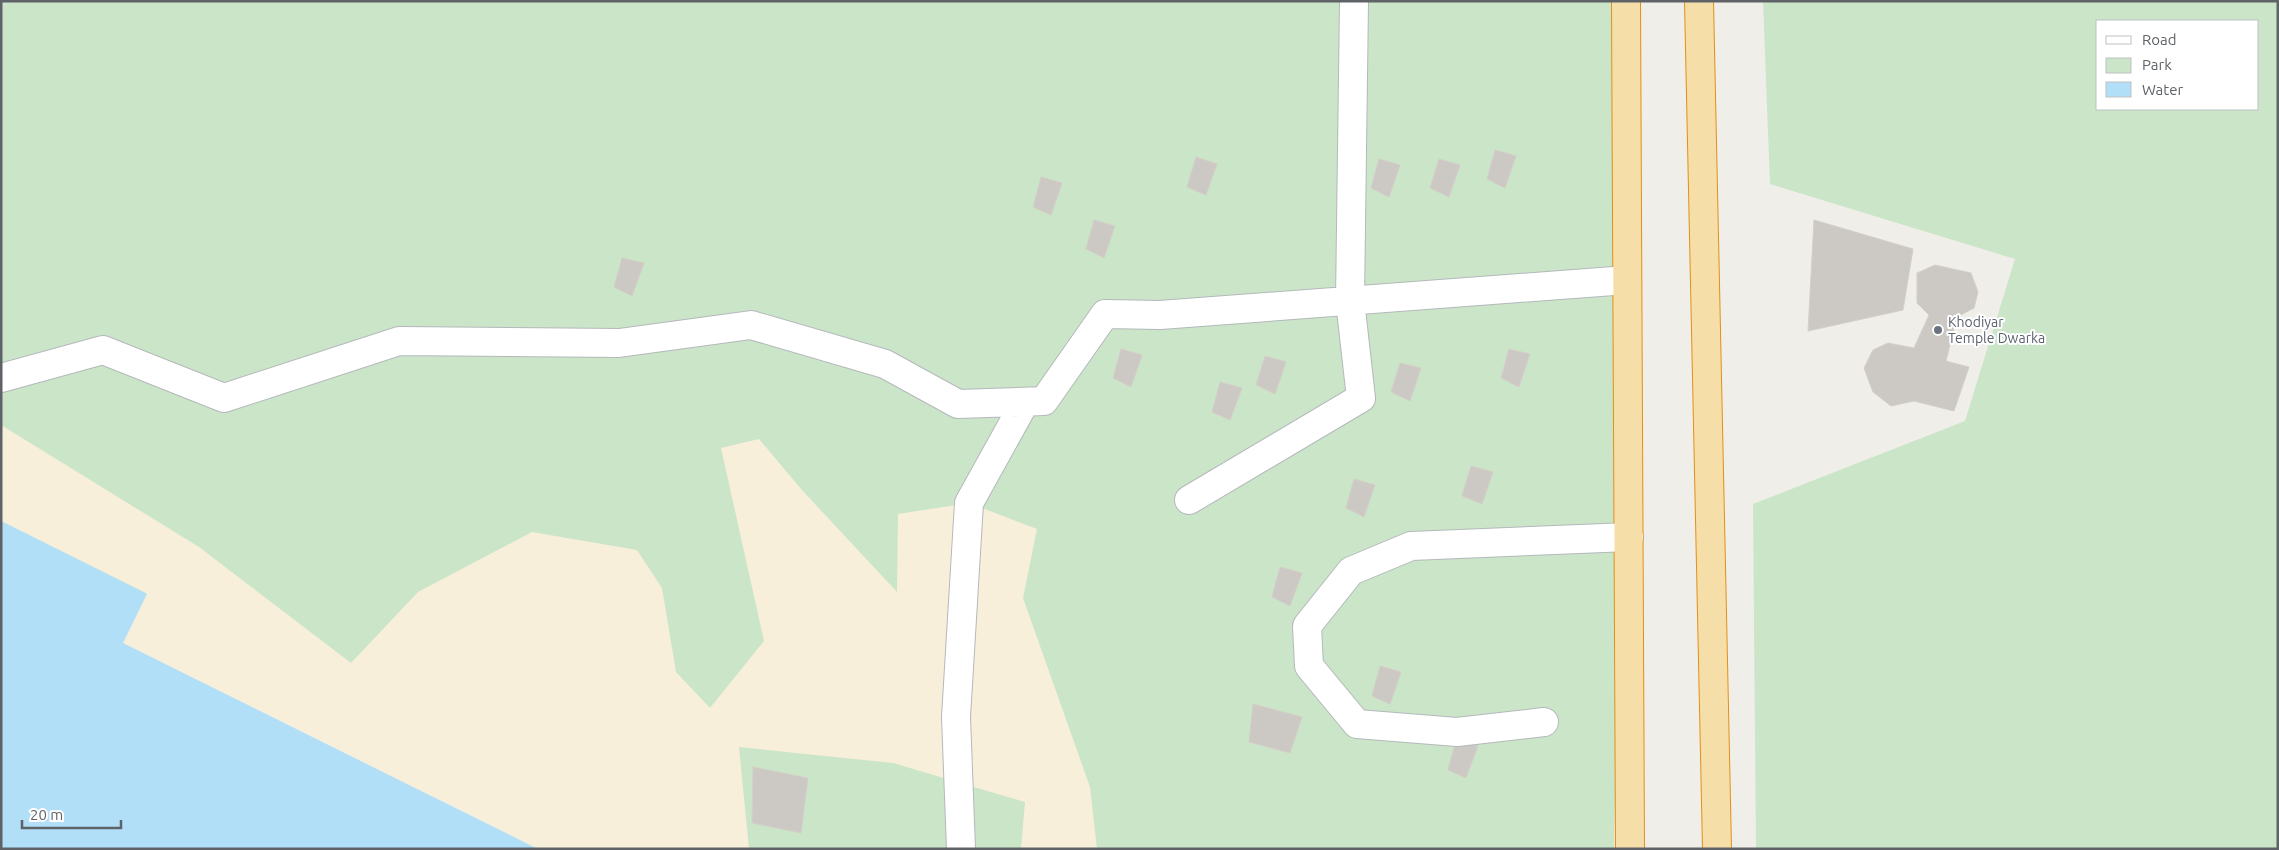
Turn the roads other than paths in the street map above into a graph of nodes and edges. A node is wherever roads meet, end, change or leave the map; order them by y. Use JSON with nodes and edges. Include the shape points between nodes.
{"nodes":[{"id":1,"x":1354,"y":1,"type":"edge"},
{"id":2,"x":1626,"y":1,"type":"edge"},
{"id":3,"x":1699,"y":1,"type":"edge"},
{"id":4,"x":1628,"y":280,"type":"junction"},
{"id":5,"x":1350,"y":301,"type":"junction"},
{"id":6,"x":1,"y":378,"type":"edge"},
{"id":7,"x":1025,"y":402,"type":"junction"},
{"id":8,"x":1189,"y":500,"type":"dead end"},
{"id":9,"x":1629,"y":537,"type":"junction"},
{"id":10,"x":1544,"y":722,"type":"dead end"},
{"id":11,"x":961,"y":849,"type":"edge"},
{"id":12,"x":1630,"y":849,"type":"edge"},
{"id":13,"x":1717,"y":849,"type":"edge"}],
"edges":[{"from":1,"to":5,"type":"street"},
{"from":2,"to":4,"type":"highway"},
{"from":3,"to":13,"type":"highway"},
{"from":4,"to":5,"type":"street"},
{"from":4,"to":9,"type":"highway"},
{"from":5,"to":7,"type":"street","via":[[1160,315],[1104,314],[1044,400]]},
{"from":5,"to":8,"type":"street","via":[[1361,398]]},
{"from":6,"to":7,"type":"street","via":[[103,350],[224,398],[399,341],[620,343],[751,325],[885,364],[958,404]]},
{"from":7,"to":11,"type":"street","via":[[969,503],[956,717]]},
{"from":9,"to":10,"type":"street","via":[[1411,546],[1351,571],[1307,626],[1309,666],[1357,724],[1457,732]]},
{"from":9,"to":12,"type":"highway"}]}
